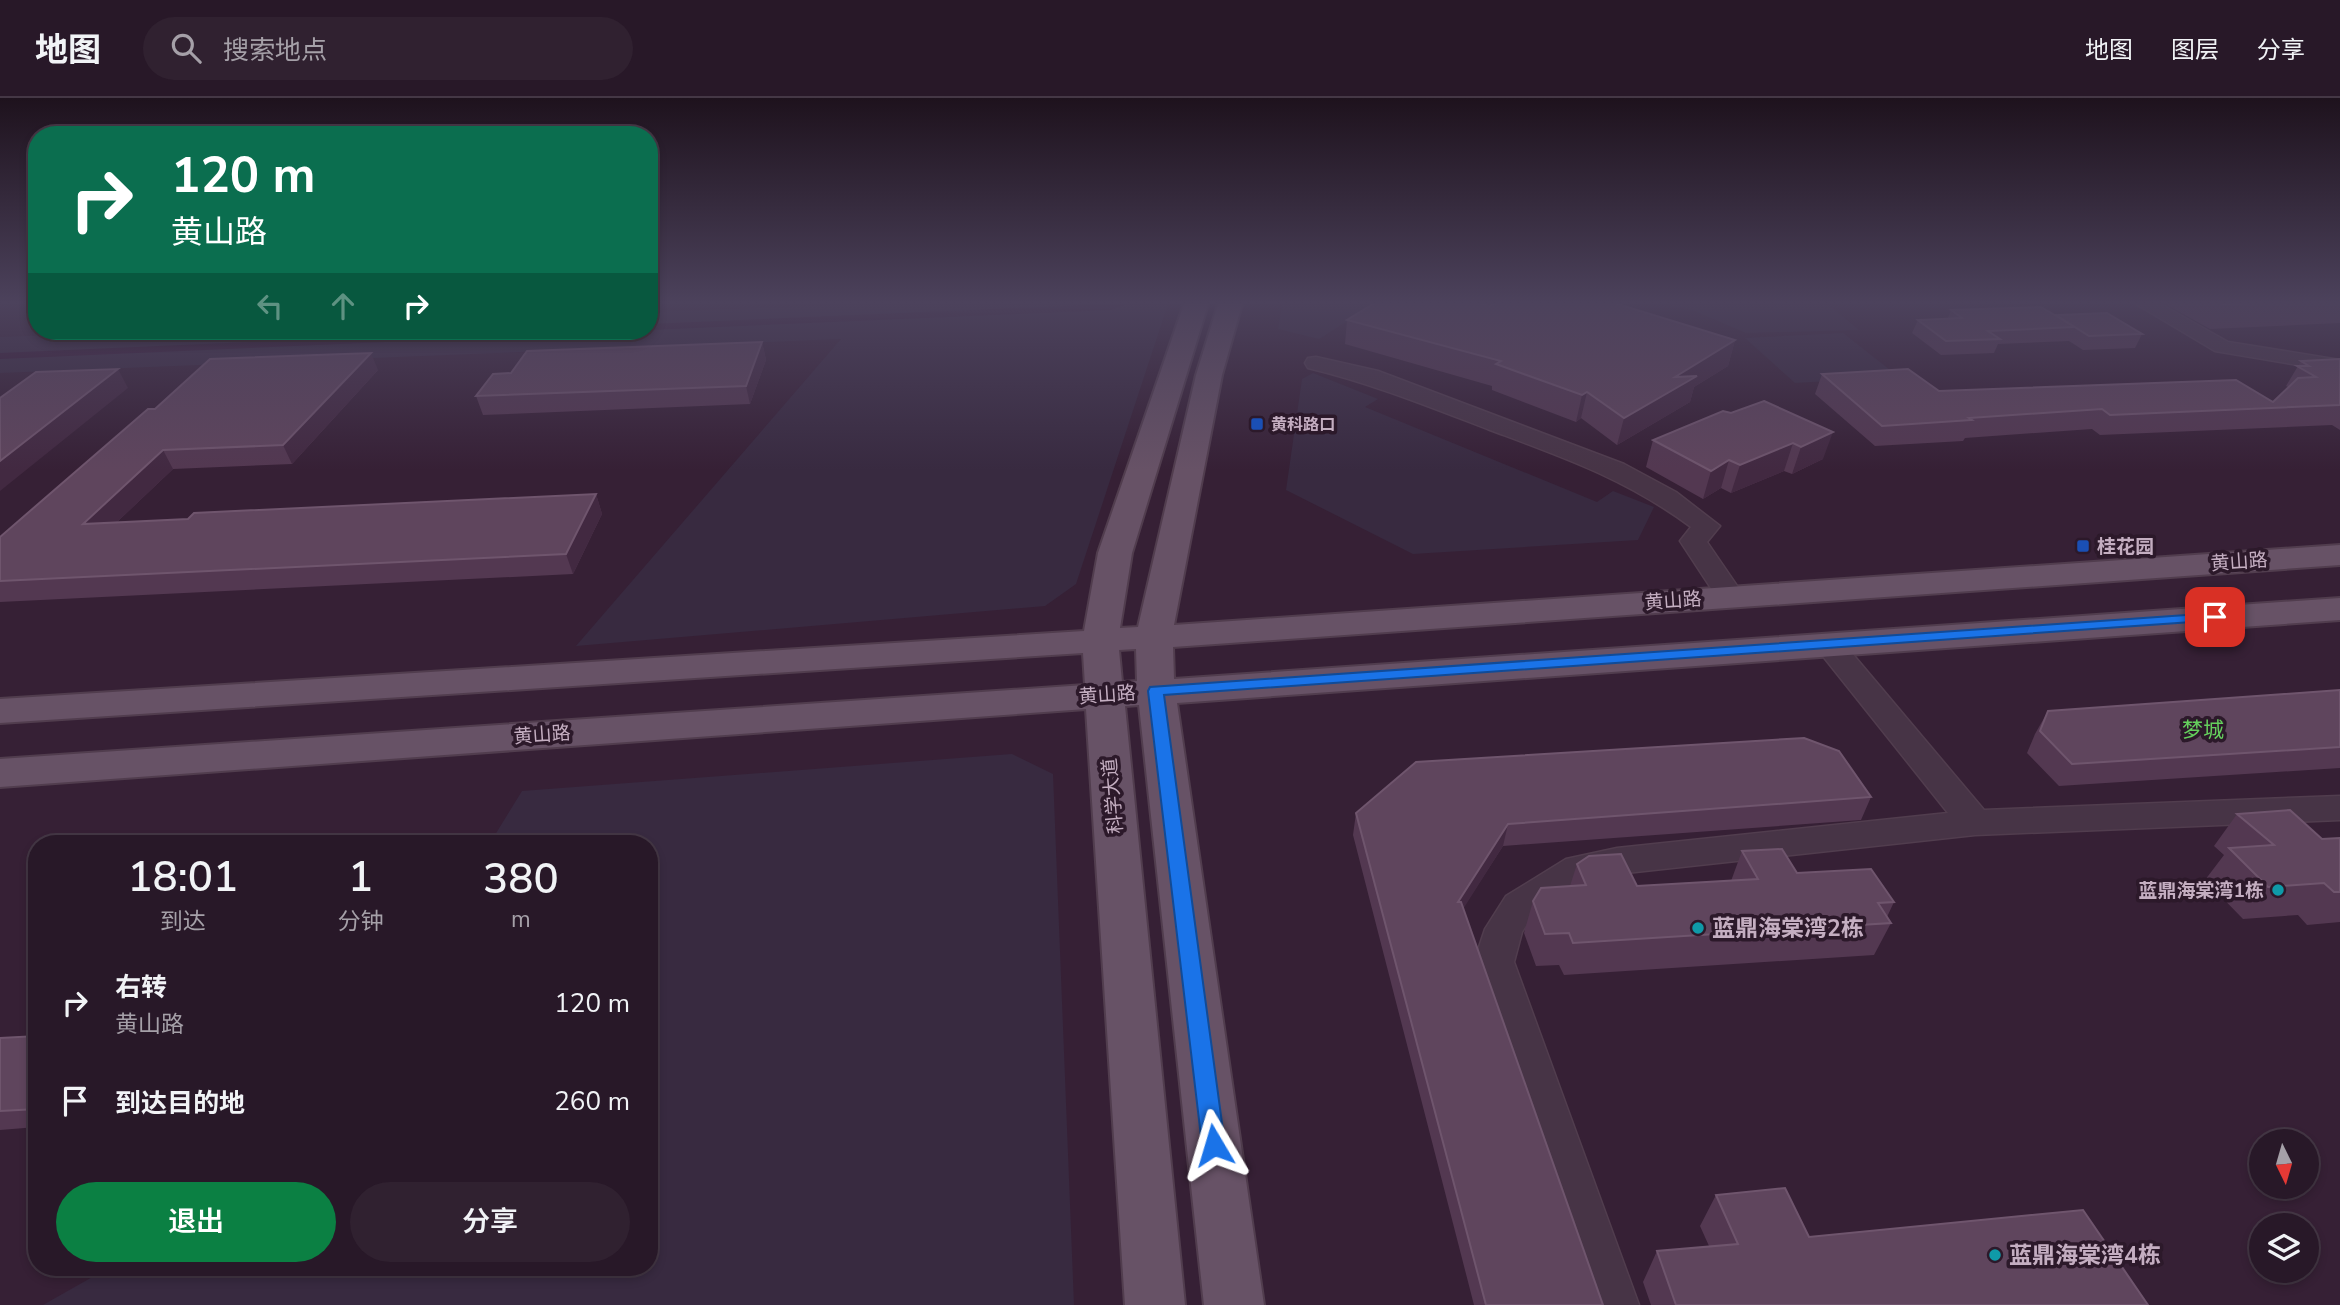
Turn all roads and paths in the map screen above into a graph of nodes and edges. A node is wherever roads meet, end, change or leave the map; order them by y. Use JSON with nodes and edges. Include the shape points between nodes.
{"nodes":[{"id":1,"x":1179,"y":357,"type":"edge"},
{"id":2,"x":1214,"y":357,"type":"edge"},
{"id":3,"x":2286,"y":357,"type":"edge"},
{"id":4,"x":1316,"y":363,"type":"dead end"},
{"id":5,"x":2340,"y":366,"type":"edge"},
{"id":6,"x":2340,"y":555,"type":"edge"},
{"id":7,"x":1730,"y":596,"type":"junction"},
{"id":8,"x":2340,"y":608,"type":"edge"},
{"id":9,"x":1154,"y":636,"type":"junction"},
{"id":10,"x":1100,"y":640,"type":"junction"},
{"id":11,"x":1829,"y":645,"type":"junction"},
{"id":12,"x":1156,"y":691,"type":"junction"},
{"id":13,"x":1104,"y":694,"type":"junction"},
{"id":14,"x":0,"y":711,"type":"edge"},
{"id":15,"x":0,"y":773,"type":"edge"},
{"id":16,"x":2340,"y":808,"type":"edge"},
{"id":17,"x":1975,"y":823,"type":"junction"},
{"id":18,"x":1155,"y":1305,"type":"edge"},
{"id":19,"x":1234,"y":1305,"type":"edge"},
{"id":20,"x":1614,"y":1305,"type":"edge"}],
"edges":[{"from":1,"to":10,"type":"main road","name":"科学大道","via":[[1115,553]]},
{"from":2,"to":9,"type":"main road"},
{"from":3,"to":5,"type":"street"},
{"from":4,"to":7,"type":"street","via":[[1370,376],[1615,469],[1667,497],[1707,526],[1693,541]]},
{"from":6,"to":7,"type":"main road","name":"黄山路"},
{"from":7,"to":9,"type":"main road","name":"黄山路"},
{"from":8,"to":11,"type":"main road","name":"黄山路"},
{"from":9,"to":10,"type":"main road","name":"黄山路"},
{"from":9,"to":12,"type":"main road"},
{"from":10,"to":13,"type":"main road","name":"科学大道"},
{"from":10,"to":14,"type":"main road","name":"黄山路"},
{"from":11,"to":12,"type":"main road","name":"黄山路"},
{"from":11,"to":17,"type":"street"},
{"from":12,"to":13,"type":"main road","name":"黄山路"},
{"from":12,"to":19,"type":"main road"},
{"from":13,"to":15,"type":"main road","name":"黄山路"},
{"from":13,"to":18,"type":"main road","name":"科学大道"},
{"from":16,"to":17,"type":"street"},
{"from":17,"to":20,"type":"street","via":[[1617,861],[1579,868],[1519,905],[1504,929],[1494,962]]}]}
